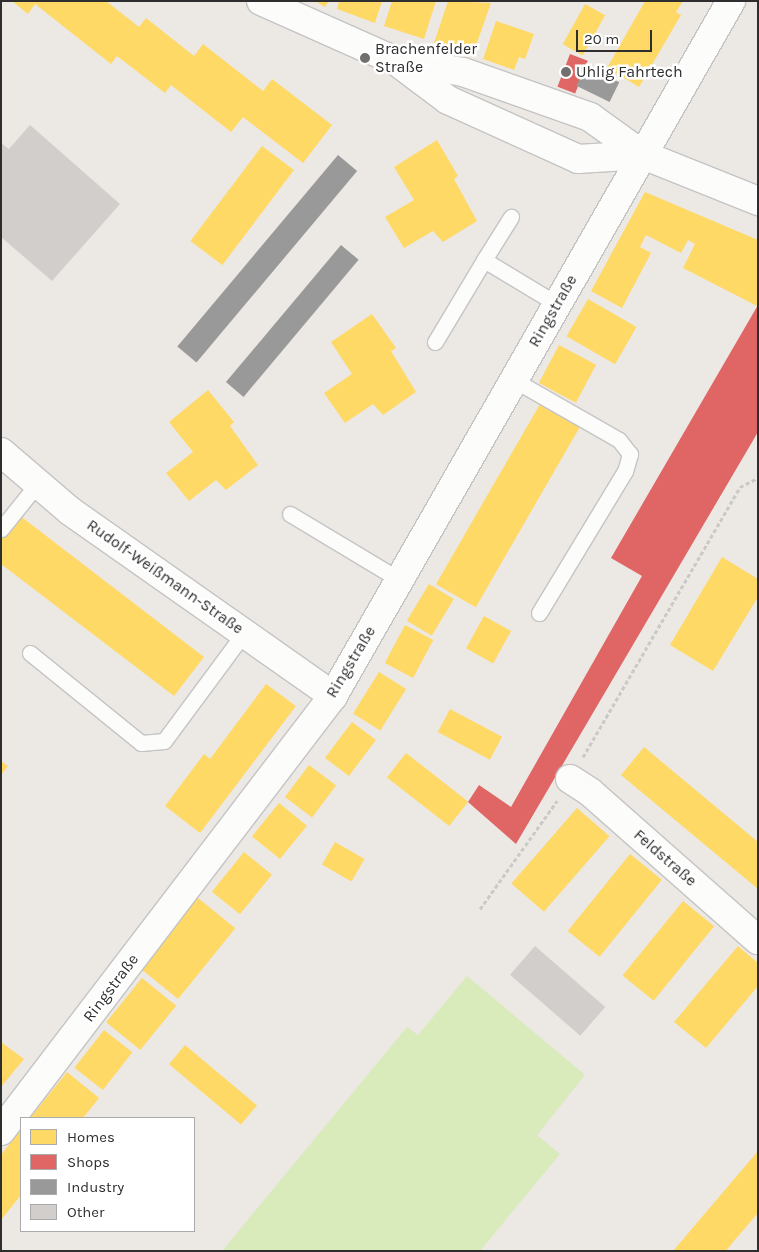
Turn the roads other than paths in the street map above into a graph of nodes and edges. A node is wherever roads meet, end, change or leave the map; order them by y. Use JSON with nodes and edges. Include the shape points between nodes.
{"nodes":[{"id":1,"x":731,"y":1,"type":"edge"},
{"id":2,"x":269,"y":3,"type":"edge"},
{"id":3,"x":396,"y":61,"type":"junction"},
{"id":4,"x":643,"y":155,"type":"junction"},
{"id":5,"x":758,"y":202,"type":"edge"},
{"id":6,"x":511,"y":217,"type":"dead end"},
{"id":7,"x":484,"y":260,"type":"junction"},
{"id":8,"x":557,"y":304,"type":"junction"},
{"id":9,"x":435,"y":342,"type":"dead end"},
{"id":10,"x":514,"y":380,"type":"junction"},
{"id":11,"x":1,"y":452,"type":"edge"},
{"id":12,"x":38,"y":483,"type":"junction"},
{"id":13,"x":290,"y":514,"type":"dead end"},
{"id":14,"x":1,"y":530,"type":"edge"},
{"id":15,"x":400,"y":580,"type":"junction"},
{"id":16,"x":539,"y":614,"type":"dead end"},
{"id":17,"x":244,"y":633,"type":"junction"},
{"id":18,"x":30,"y":653,"type":"dead end"},
{"id":19,"x":333,"y":696,"type":"junction"},
{"id":20,"x":570,"y":779,"type":"road end"},
{"id":21,"x":758,"y":940,"type":"edge"},
{"id":22,"x":1,"y":1131,"type":"edge"}],
"edges":[{"from":1,"to":4,"type":"street","name":"Ringstraße"},
{"from":2,"to":3,"type":"street"},
{"from":3,"to":4,"type":"street","via":[[463,72],[590,117]]},
{"from":3,"to":4,"type":"street","via":[[448,100],[578,159]]},
{"from":4,"to":5,"type":"street"},
{"from":4,"to":8,"type":"street","name":"Ringstraße"},
{"from":6,"to":7,"type":"lane"},
{"from":7,"to":8,"type":"lane"},
{"from":7,"to":9,"type":"lane"},
{"from":8,"to":10,"type":"street","name":"Ringstraße"},
{"from":10,"to":15,"type":"street","name":"Ringstraße"},
{"from":10,"to":16,"type":"lane","via":[[619,440],[630,454],[625,471]]},
{"from":11,"to":12,"type":"street","name":"Rudolf-Weißmann-Straße"},
{"from":12,"to":14,"type":"lane"},
{"from":12,"to":17,"type":"street","name":"Rudolf-Weißmann-Straße","via":[[70,511]]},
{"from":13,"to":15,"type":"lane"},
{"from":15,"to":19,"type":"street","name":"Ringstraße"},
{"from":17,"to":18,"type":"lane","via":[[164,741],[141,743]]},
{"from":17,"to":19,"type":"street","name":"Rudolf-Weißmann-Straße"},
{"from":19,"to":22,"type":"street","name":"Ringstraße"},
{"from":20,"to":21,"type":"street","name":"Feldstraße","via":[[590,792]]}]}
